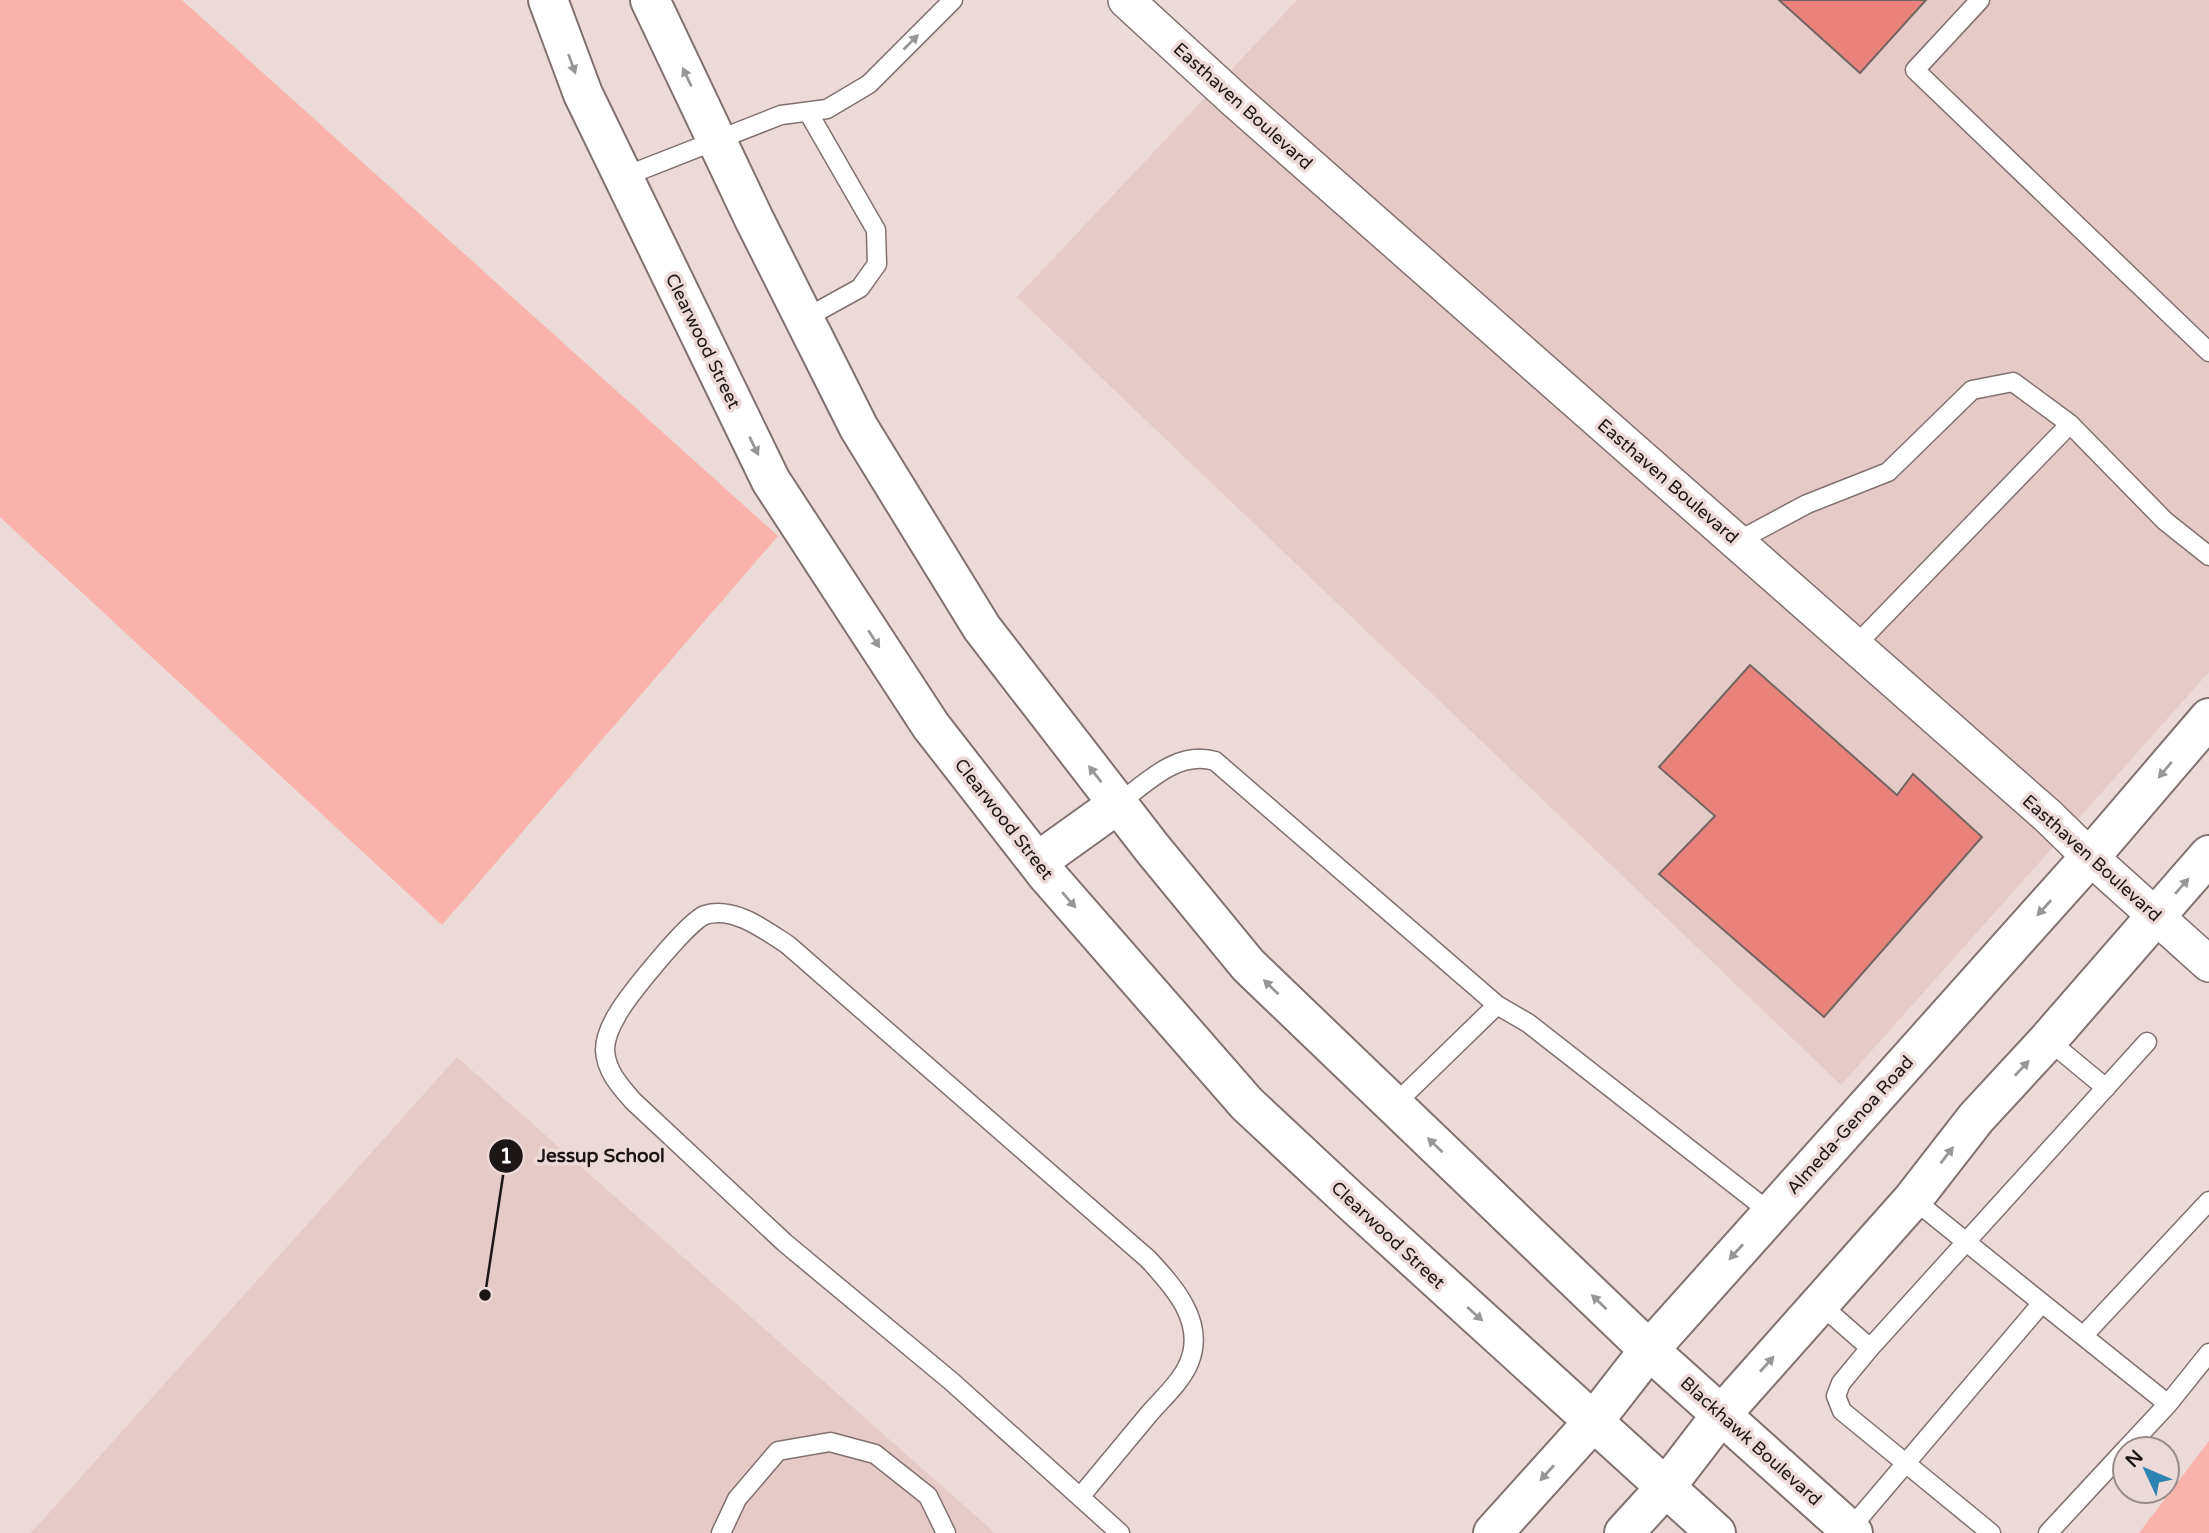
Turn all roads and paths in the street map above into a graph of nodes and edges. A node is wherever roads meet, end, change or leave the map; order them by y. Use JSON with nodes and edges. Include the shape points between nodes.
{"nodes":[{"id":1,"x":548,"y":0,"type":"edge"},
{"id":2,"x":650,"y":0,"type":"edge"},
{"id":3,"x":953,"y":0,"type":"edge"},
{"id":4,"x":1126,"y":0,"type":"edge"},
{"id":5,"x":1980,"y":0,"type":"edge"},
{"id":6,"x":808,"y":111,"type":"junction"},
{"id":7,"x":716,"y":139,"type":"junction"},
{"id":8,"x":623,"y":177,"type":"junction"},
{"id":9,"x":804,"y":319,"type":"junction"},
{"id":10,"x":2209,"y":352,"type":"edge"},
{"id":11,"x":2070,"y":424,"type":"junction"},
{"id":12,"x":1736,"y":542,"type":"junction"},
{"id":13,"x":2209,"y":556,"type":"edge"},
{"id":14,"x":1855,"y":646,"type":"junction"},
{"id":15,"x":2209,"y":718,"type":"edge"},
{"id":16,"x":1118,"y":804,"type":"junction"},
{"id":17,"x":2209,"y":855,"type":"edge"},
{"id":18,"x":2090,"y":858,"type":"junction"},
{"id":19,"x":1037,"y":862,"type":"junction"},
{"id":20,"x":2156,"y":916,"type":"junction"},
{"id":21,"x":2209,"y":964,"type":"edge"},
{"id":22,"x":1497,"y":1005,"type":"junction"},
{"id":23,"x":2048,"y":1040,"type":"junction"},
{"id":24,"x":2147,"y":1042,"type":"dead end"},
{"id":25,"x":2106,"y":1088,"type":"junction"},
{"id":26,"x":1394,"y":1105,"type":"junction"},
{"id":27,"x":1913,"y":1199,"type":"junction"},
{"id":28,"x":2209,"y":1201,"type":"edge"},
{"id":29,"x":1771,"y":1213,"type":"junction"},
{"id":30,"x":1966,"y":1242,"type":"junction"},
{"id":31,"x":1820,"y":1304,"type":"junction"},
{"id":32,"x":2042,"y":1304,"type":"junction"},
{"id":33,"x":2083,"y":1336,"type":"junction"},
{"id":34,"x":1870,"y":1348,"type":"junction"},
{"id":35,"x":1648,"y":1350,"type":"junction"},
{"id":36,"x":2209,"y":1353,"type":"edge"},
{"id":37,"x":2168,"y":1404,"type":"junction"},
{"id":38,"x":1721,"y":1415,"type":"junction"},
{"id":39,"x":1593,"y":1422,"type":"junction"},
{"id":40,"x":2139,"y":1435,"type":"edge"},
{"id":41,"x":1905,"y":1465,"type":"junction"},
{"id":42,"x":2111,"y":1465,"type":"edge"},
{"id":43,"x":1665,"y":1488,"type":"junction"},
{"id":44,"x":1080,"y":1497,"type":"junction"},
{"id":45,"x":1851,"y":1531,"type":"edge"},
{"id":46,"x":721,"y":1533,"type":"edge"},
{"id":47,"x":946,"y":1533,"type":"edge"},
{"id":48,"x":1120,"y":1533,"type":"edge"},
{"id":49,"x":1493,"y":1533,"type":"edge"},
{"id":50,"x":1624,"y":1533,"type":"edge"},
{"id":51,"x":1716,"y":1533,"type":"edge"},
{"id":52,"x":1991,"y":1533,"type":"edge"},
{"id":53,"x":2048,"y":1533,"type":"edge"}],
"edges":[{"from":1,"to":8,"type":"main road","name":"Clearwood Street","one_way":true,"via":[[583,94]]},
{"from":7,"to":2,"type":"main road","one_way":true},
{"from":6,"to":3,"type":"lane","one_way":true,"via":[[827,109],[869,84]]},
{"from":4,"to":12,"type":"street","name":"Easthaven Boulevard"},
{"from":5,"to":10,"type":"lane","via":[[1915,70]]},
{"from":6,"to":7,"type":"lane","via":[[781,115]]},
{"from":6,"to":9,"type":"lane","via":[[876,230],[877,264],[860,288]]},
{"from":7,"to":8,"type":"lane"},
{"from":7,"to":9,"type":"main road"},
{"from":8,"to":19,"type":"main road","name":"Clearwood Street","one_way":true,"via":[[771,481],[931,726]]},
{"from":16,"to":9,"type":"main road","one_way":true,"via":[[982,628],[859,428]]},
{"from":11,"to":12,"type":"lane","via":[[2013,382],[1972,390],[1888,472],[1807,504]]},
{"from":11,"to":13,"type":"lane","via":[[2165,521]]},
{"from":11,"to":14,"type":"lane"},
{"from":12,"to":14,"type":"street","name":"Easthaven Boulevard"},
{"from":14,"to":18,"type":"street","name":"Easthaven Boulevard"},
{"from":15,"to":18,"type":"main road","name":"Almeda-Genoa Road","one_way":true},
{"from":16,"to":19,"type":"main road"},
{"from":16,"to":22,"type":"lane","via":[[1178,762],[1215,761]]},
{"from":26,"to":16,"type":"main road","one_way":true,"via":[[1248,965]]},
{"from":20,"to":17,"type":"main road","one_way":true},
{"from":18,"to":20,"type":"street","name":"Easthaven Boulevard"},
{"from":18,"to":29,"type":"main road","name":"Almeda-Genoa Road","one_way":true},
{"from":19,"to":39,"type":"main road","name":"Clearwood Street","one_way":true,"via":[[1247,1104]]},
{"from":20,"to":21,"type":"street","name":"Easthaven Boulevard"},
{"from":20,"to":23,"type":"main road"},
{"from":22,"to":26,"type":"lane"},
{"from":22,"to":29,"type":"lane","via":[[1528,1023]]},
{"from":23,"to":25,"type":"lane"},
{"from":27,"to":23,"type":"main road","one_way":true,"via":[[1976,1118]]},
{"from":24,"to":25,"type":"lane"},
{"from":25,"to":30,"type":"lane"},
{"from":35,"to":26,"type":"main road","one_way":true},
{"from":27,"to":30,"type":"lane"},
{"from":27,"to":31,"type":"main road"},
{"from":28,"to":33,"type":"lane"},
{"from":29,"to":35,"type":"main road","name":"Almeda-Genoa Road","one_way":true},
{"from":30,"to":32,"type":"lane"},
{"from":30,"to":34,"type":"lane"},
{"from":31,"to":34,"type":"lane"},
{"from":38,"to":31,"type":"main road","one_way":true},
{"from":32,"to":33,"type":"lane"},
{"from":32,"to":41,"type":"lane"},
{"from":33,"to":37,"type":"lane"},
{"from":34,"to":41,"type":"lane","via":[[1836,1396],[1842,1411]]},
{"from":35,"to":38,"type":"main road","name":"Blackhawk Boulevard"},
{"from":35,"to":39,"type":"main road","name":"Almeda-Genoa Road"},
{"from":36,"to":37,"type":"lane"},
{"from":37,"to":40,"type":"lane"},
{"from":38,"to":43,"type":"main road"},
{"from":38,"to":45,"type":"main road","name":"Blackhawk Boulevard"},
{"from":39,"to":43,"type":"main road","name":"Clearwood Street"},
{"from":39,"to":49,"type":"main road","name":"Almeda-Genoa Road","one_way":true},
{"from":41,"to":45,"type":"lane"},
{"from":41,"to":52,"type":"lane"},
{"from":42,"to":53,"type":"lane"},
{"from":43,"to":50,"type":"main road"},
{"from":43,"to":51,"type":"main road"},
{"from":44,"to":44,"type":"lane","via":[[951,1381],[785,1243],[617,1082],[607,1064],[608,1033],[685,930],[704,915],[748,919],[788,945],[1148,1259],[1177,1291],[1193,1339],[1189,1363]]},
{"from":44,"to":48,"type":"lane"},
{"from":46,"to":47,"type":"lane","via":[[737,1499],[778,1451],[830,1442],[875,1454],[928,1496]]}]}
